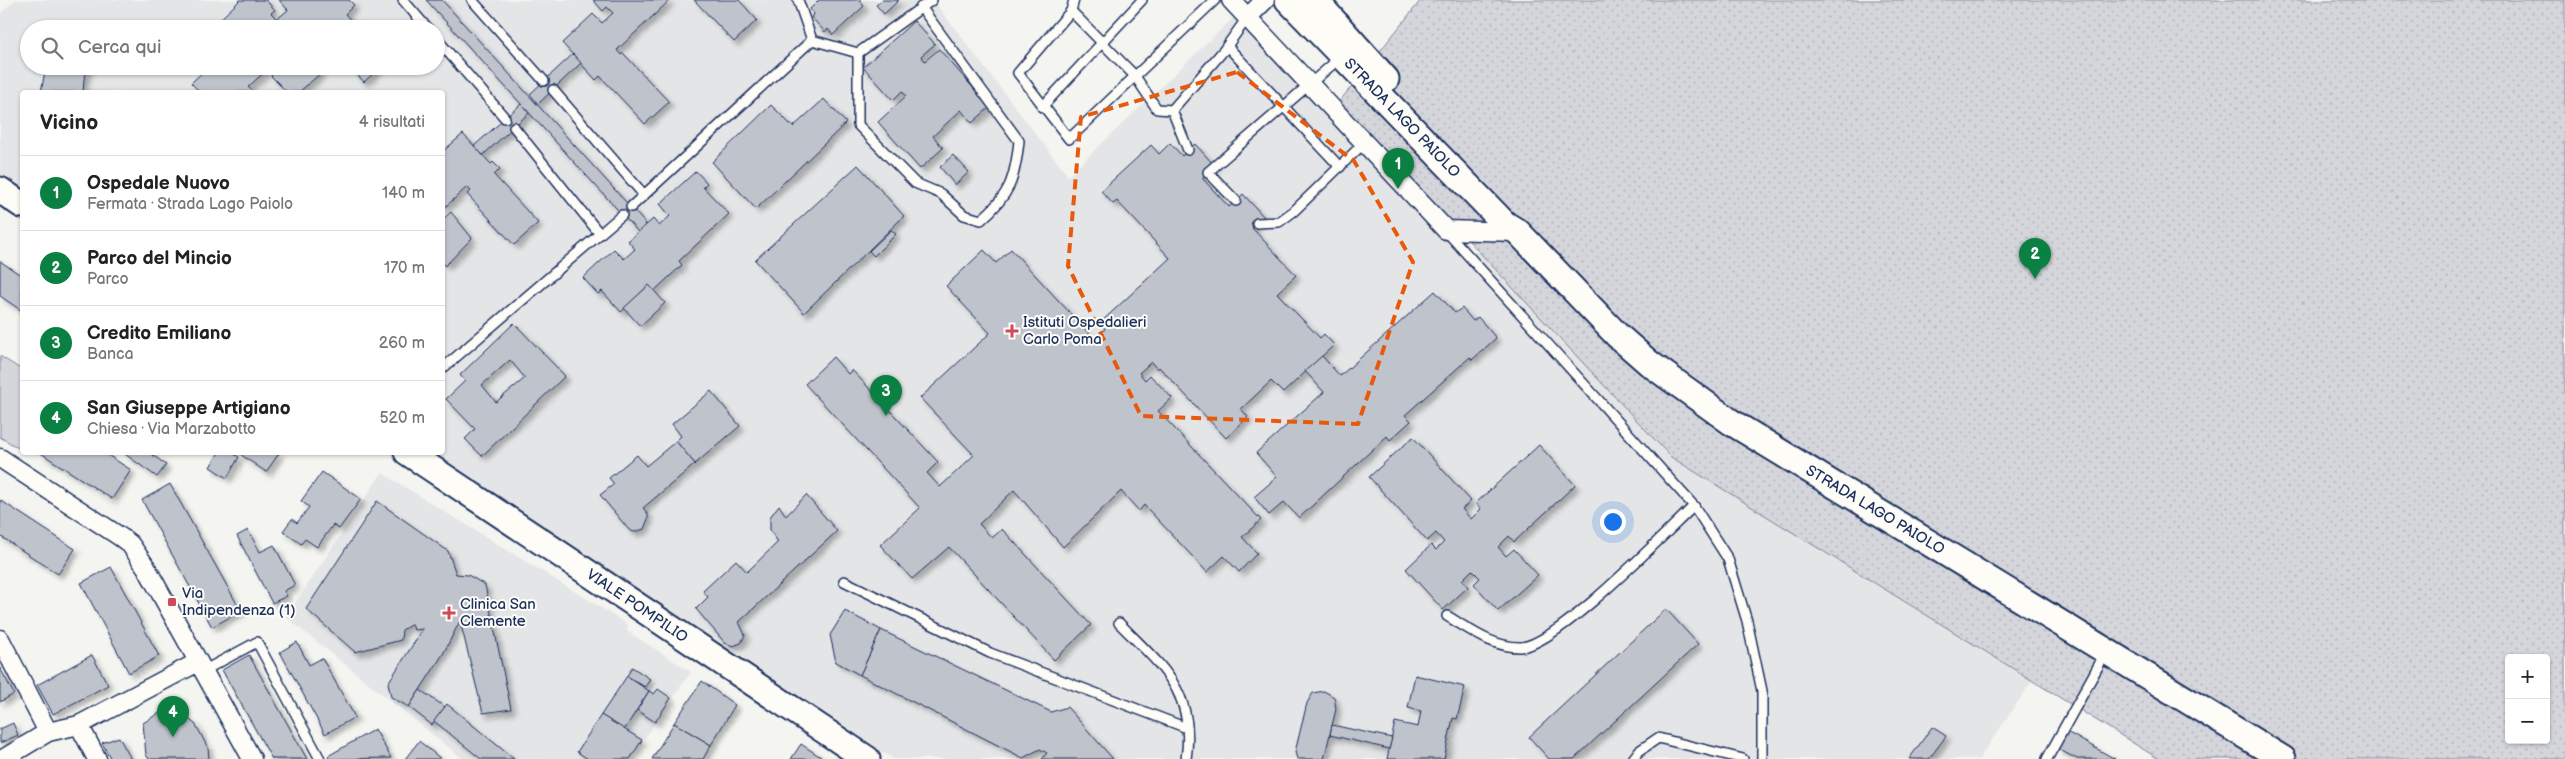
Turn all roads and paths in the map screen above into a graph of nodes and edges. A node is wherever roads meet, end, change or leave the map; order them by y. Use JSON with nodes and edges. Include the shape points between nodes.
{"nodes":[{"id":1,"x":403,"y":0,"type":"edge"},
{"id":2,"x":472,"y":0,"type":"edge"},
{"id":3,"x":798,"y":0,"type":"edge"},
{"id":4,"x":932,"y":0,"type":"edge"},
{"id":5,"x":1074,"y":0,"type":"edge"},
{"id":6,"x":1142,"y":0,"type":"edge"},
{"id":7,"x":1215,"y":0,"type":"edge"},
{"id":8,"x":1231,"y":0,"type":"edge"},
{"id":9,"x":1265,"y":0,"type":"edge"},
{"id":10,"x":1288,"y":0,"type":"edge"},
{"id":11,"x":1315,"y":0,"type":"edge"},
{"id":12,"x":921,"y":7,"type":"junction"},
{"id":13,"x":1071,"y":11,"type":"junction"},
{"id":14,"x":1247,"y":18,"type":"junction"},
{"id":15,"x":420,"y":20,"type":"edge"},
{"id":16,"x":812,"y":40,"type":"junction"},
{"id":17,"x":1102,"y":42,"type":"junction"},
{"id":18,"x":1227,"y":46,"type":"junction"},
{"id":19,"x":445,"y":48,"type":"edge"},
{"id":20,"x":1350,"y":52,"type":"junction"},
{"id":21,"x":858,"y":53,"type":"junction"},
{"id":22,"x":1135,"y":76,"type":"junction"},
{"id":23,"x":544,"y":81,"type":"dead end"},
{"id":24,"x":1309,"y":86,"type":"junction"},
{"id":25,"x":553,"y":90,"type":"dead end"},
{"id":26,"x":1283,"y":106,"type":"junction"},
{"id":27,"x":1042,"y":107,"type":"junction"},
{"id":28,"x":1172,"y":110,"type":"junction"},
{"id":29,"x":505,"y":118,"type":"dead end"},
{"id":30,"x":514,"y":127,"type":"dead end"},
{"id":31,"x":1364,"y":143,"type":"junction"},
{"id":32,"x":1188,"y":150,"type":"dead end"},
{"id":33,"x":1340,"y":167,"type":"junction"},
{"id":34,"x":0,"y":190,"type":"edge"},
{"id":35,"x":644,"y":195,"type":"junction"},
{"id":36,"x":1236,"y":201,"type":"dead end"},
{"id":37,"x":20,"y":203,"type":"edge"},
{"id":38,"x":631,"y":207,"type":"dead end"},
{"id":39,"x":622,"y":215,"type":"dead end"},
{"id":40,"x":1257,"y":223,"type":"dead end"},
{"id":41,"x":1446,"y":230,"type":"junction"},
{"id":42,"x":1518,"y":232,"type":"junction"},
{"id":43,"x":599,"y":233,"type":"junction"},
{"id":44,"x":445,"y":366,"type":"edge"},
{"id":45,"x":411,"y":455,"type":"edge"},
{"id":46,"x":0,"y":458,"type":"edge"},
{"id":47,"x":0,"y":466,"type":"edge"},
{"id":48,"x":1694,"y":506,"type":"junction"},
{"id":49,"x":844,"y":581,"type":"dead end"},
{"id":50,"x":1448,"y":616,"type":"dead end"},
{"id":51,"x":1119,"y":623,"type":"dead end"},
{"id":52,"x":0,"y":639,"type":"edge"},
{"id":53,"x":2107,"y":650,"type":"junction"},
{"id":54,"x":197,"y":666,"type":"junction"},
{"id":55,"x":79,"y":725,"type":"junction"},
{"id":56,"x":1187,"y":728,"type":"junction"},
{"id":57,"x":48,"y":732,"type":"junction"},
{"id":58,"x":27,"y":753,"type":"edge"},
{"id":59,"x":2274,"y":755,"type":"edge"},
{"id":60,"x":3,"y":759,"type":"edge"},
{"id":61,"x":97,"y":759,"type":"edge"},
{"id":62,"x":243,"y":759,"type":"edge"},
{"id":63,"x":252,"y":759,"type":"edge"},
{"id":64,"x":320,"y":759,"type":"edge"},
{"id":65,"x":867,"y":759,"type":"edge"},
{"id":66,"x":1186,"y":759,"type":"edge"},
{"id":67,"x":1633,"y":759,"type":"edge"},
{"id":68,"x":1744,"y":759,"type":"edge"},
{"id":69,"x":1762,"y":759,"type":"edge"},
{"id":70,"x":2047,"y":759,"type":"edge"}],
"edges":[{"from":1,"to":15,"type":"lane"},
{"from":2,"to":23,"type":"lane"},
{"from":3,"to":16,"type":"lane"},
{"from":4,"to":12,"type":"lane"},
{"from":5,"to":13,"type":"lane"},
{"from":6,"to":17,"type":"lane"},
{"from":7,"to":22,"type":"lane"},
{"from":8,"to":14,"type":"street"},
{"from":9,"to":14,"type":"street"},
{"from":10,"to":20,"type":"street","name":"STRADA LAGO PAIOLO"},
{"from":11,"to":20,"type":"street","name":"STRADA LAGO PAIOLO"},
{"from":12,"to":21,"type":"lane"},
{"from":12,"to":21,"type":"lane","via":[[1019,142],[1016,171],[1009,189],[981,220],[964,214],[942,194],[915,183],[858,124]]},
{"from":13,"to":17,"type":"lane"},
{"from":13,"to":27,"type":"lane","via":[[1018,73]]},
{"from":14,"to":18,"type":"lane"},
{"from":14,"to":24,"type":"street"},
{"from":16,"to":21,"type":"lane"},
{"from":16,"to":35,"type":"lane"},
{"from":17,"to":22,"type":"lane"},
{"from":17,"to":27,"type":"lane"},
{"from":18,"to":26,"type":"lane"},
{"from":18,"to":28,"type":"lane"},
{"from":19,"to":29,"type":"lane"},
{"from":20,"to":24,"type":"lane"},
{"from":20,"to":42,"type":"street","name":"STRADA LAGO PAIOLO","via":[[1510,218]]},
{"from":22,"to":27,"type":"lane","via":[[1069,139]]},
{"from":22,"to":28,"type":"lane","via":[[1157,109]]},
{"from":24,"to":26,"type":"lane"},
{"from":24,"to":31,"type":"street"},
{"from":25,"to":35,"type":"lane"},
{"from":26,"to":33,"type":"lane"},
{"from":26,"to":36,"type":"lane","via":[[1208,172]]},
{"from":28,"to":32,"type":"lane"},
{"from":30,"to":43,"type":"lane"},
{"from":31,"to":33,"type":"lane"},
{"from":31,"to":41,"type":"street"},
{"from":33,"to":40,"type":"lane","via":[[1279,222]]},
{"from":34,"to":37,"type":"street"},
{"from":35,"to":38,"type":"lane"},
{"from":39,"to":43,"type":"lane"},
{"from":41,"to":42,"type":"street"},
{"from":41,"to":48,"type":"lane"},
{"from":42,"to":53,"type":"street","name":"STRADA LAGO PAIOLO","via":[[1622,340],[1731,422]]},
{"from":43,"to":44,"type":"lane"},
{"from":45,"to":65,"type":"street","name":"VIALE POMPILIO"},
{"from":46,"to":54,"type":"street","via":[[130,544],[146,567]]},
{"from":47,"to":54,"type":"lane","via":[[125,549]]},
{"from":48,"to":50,"type":"lane","via":[[1598,598],[1537,643],[1522,647],[1495,645]]},
{"from":48,"to":69,"type":"lane","via":[[1728,559],[1747,622],[1762,691]]},
{"from":49,"to":56,"type":"lane","via":[[990,653]]},
{"from":51,"to":56,"type":"lane","via":[[1169,674],[1183,701]]},
{"from":52,"to":57,"type":"street"},
{"from":53,"to":59,"type":"street","name":"STRADA LAGO PAIOLO"},
{"from":53,"to":70,"type":"lane"},
{"from":54,"to":55,"type":"street"},
{"from":54,"to":62,"type":"lane"},
{"from":54,"to":63,"type":"street"},
{"from":54,"to":64,"type":"lane","via":[[257,642]]},
{"from":55,"to":57,"type":"street"},
{"from":55,"to":61,"type":"street"},
{"from":56,"to":66,"type":"lane"},
{"from":57,"to":58,"type":"street"},
{"from":58,"to":60,"type":"street"},
{"from":67,"to":68,"type":"lane","via":[[1658,738]]}]}
